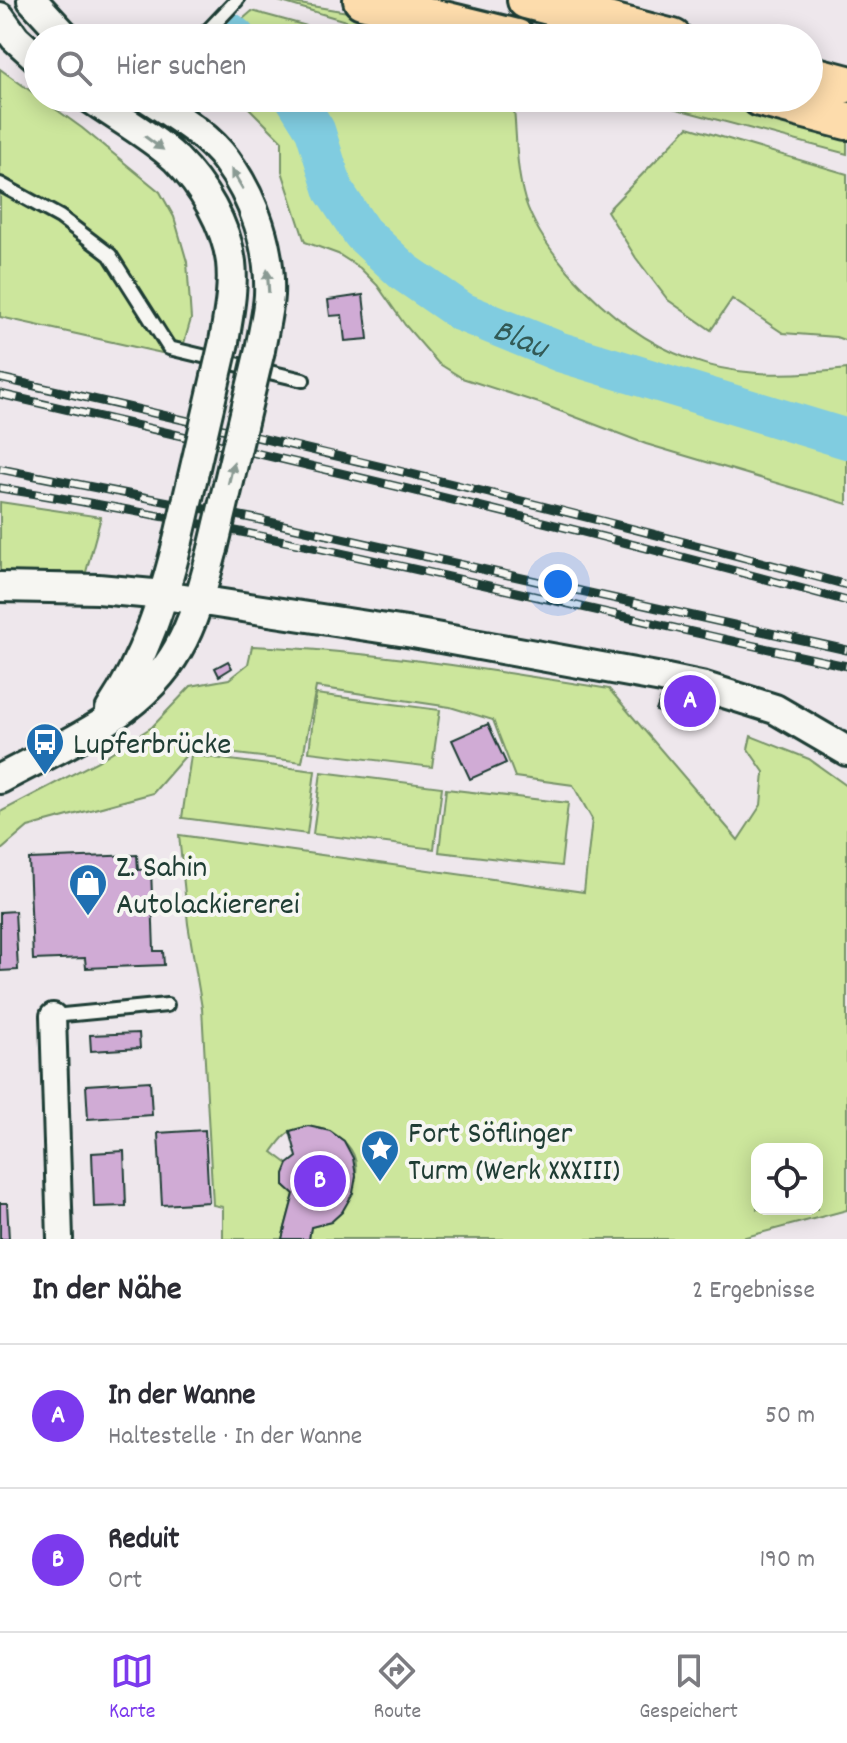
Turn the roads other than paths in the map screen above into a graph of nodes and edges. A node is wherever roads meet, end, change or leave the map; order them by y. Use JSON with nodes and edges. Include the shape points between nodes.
{"nodes":[{"id":1,"x":32,"y":0,"type":"edge"},
{"id":2,"x":56,"y":0,"type":"edge"},
{"id":3,"x":237,"y":0,"type":"edge"},
{"id":4,"x":362,"y":0,"type":"edge"},
{"id":5,"x":526,"y":0,"type":"edge"},
{"id":6,"x":0,"y":17,"type":"edge"},
{"id":7,"x":54,"y":24,"type":"edge"},
{"id":8,"x":62,"y":24,"type":"edge"},
{"id":9,"x":214,"y":24,"type":"edge"},
{"id":10,"x":460,"y":24,"type":"edge"},
{"id":11,"x":619,"y":24,"type":"edge"},
{"id":12,"x":24,"y":46,"type":"edge"},
{"id":13,"x":823,"y":78,"type":"edge"},
{"id":14,"x":847,"y":84,"type":"edge"},
{"id":15,"x":110,"y":112,"type":"edge"},
{"id":16,"x":167,"y":112,"type":"edge"},
{"id":17,"x":813,"y":112,"type":"edge"},
{"id":18,"x":847,"y":121,"type":"edge"},
{"id":19,"x":0,"y":184,"type":"edge"},
{"id":20,"x":303,"y":380,"type":"dead end"},
{"id":21,"x":0,"y":587,"type":"edge"},
{"id":22,"x":164,"y":595,"type":"junction"},
{"id":23,"x":199,"y":600,"type":"junction"},
{"id":24,"x":101,"y":723,"type":"junction"},
{"id":25,"x":847,"y":751,"type":"edge"},
{"id":26,"x":0,"y":779,"type":"edge"},
{"id":27,"x":167,"y":1005,"type":"dead end"},
{"id":28,"x":53,"y":1016,"type":"joint"},
{"id":29,"x":60,"y":1239,"type":"edge"}],
"edges":[{"from":1,"to":7,"type":"street"},
{"from":2,"to":8,"type":"street"},
{"from":3,"to":9,"type":"lane"},
{"from":4,"to":10,"type":"main road"},
{"from":5,"to":11,"type":"main road"},
{"from":6,"to":12,"type":"street"},
{"from":13,"to":14,"type":"main road"},
{"from":15,"to":22,"type":"street","one_way":true,"bridge":true,"via":[[176,159],[215,213],[231,264],[224,342]]},
{"from":23,"to":16,"type":"street","one_way":true,"bridge":true,"via":[[269,295],[261,231],[246,194],[215,148]]},
{"from":17,"to":18,"type":"main road"},
{"from":19,"to":20,"type":"lane","via":[[60,217],[110,255],[169,348]]},
{"from":21,"to":22,"type":"street"},
{"from":22,"to":23,"type":"street"},
{"from":22,"to":24,"type":"street","via":[[137,666]]},
{"from":23,"to":24,"type":"street","via":[[180,646],[156,680]]},
{"from":23,"to":25,"type":"street","via":[[705,687],[775,709]]},
{"from":24,"to":26,"type":"street"},
{"from":27,"to":28,"type":"lane"},
{"from":28,"to":29,"type":"street"}]}
